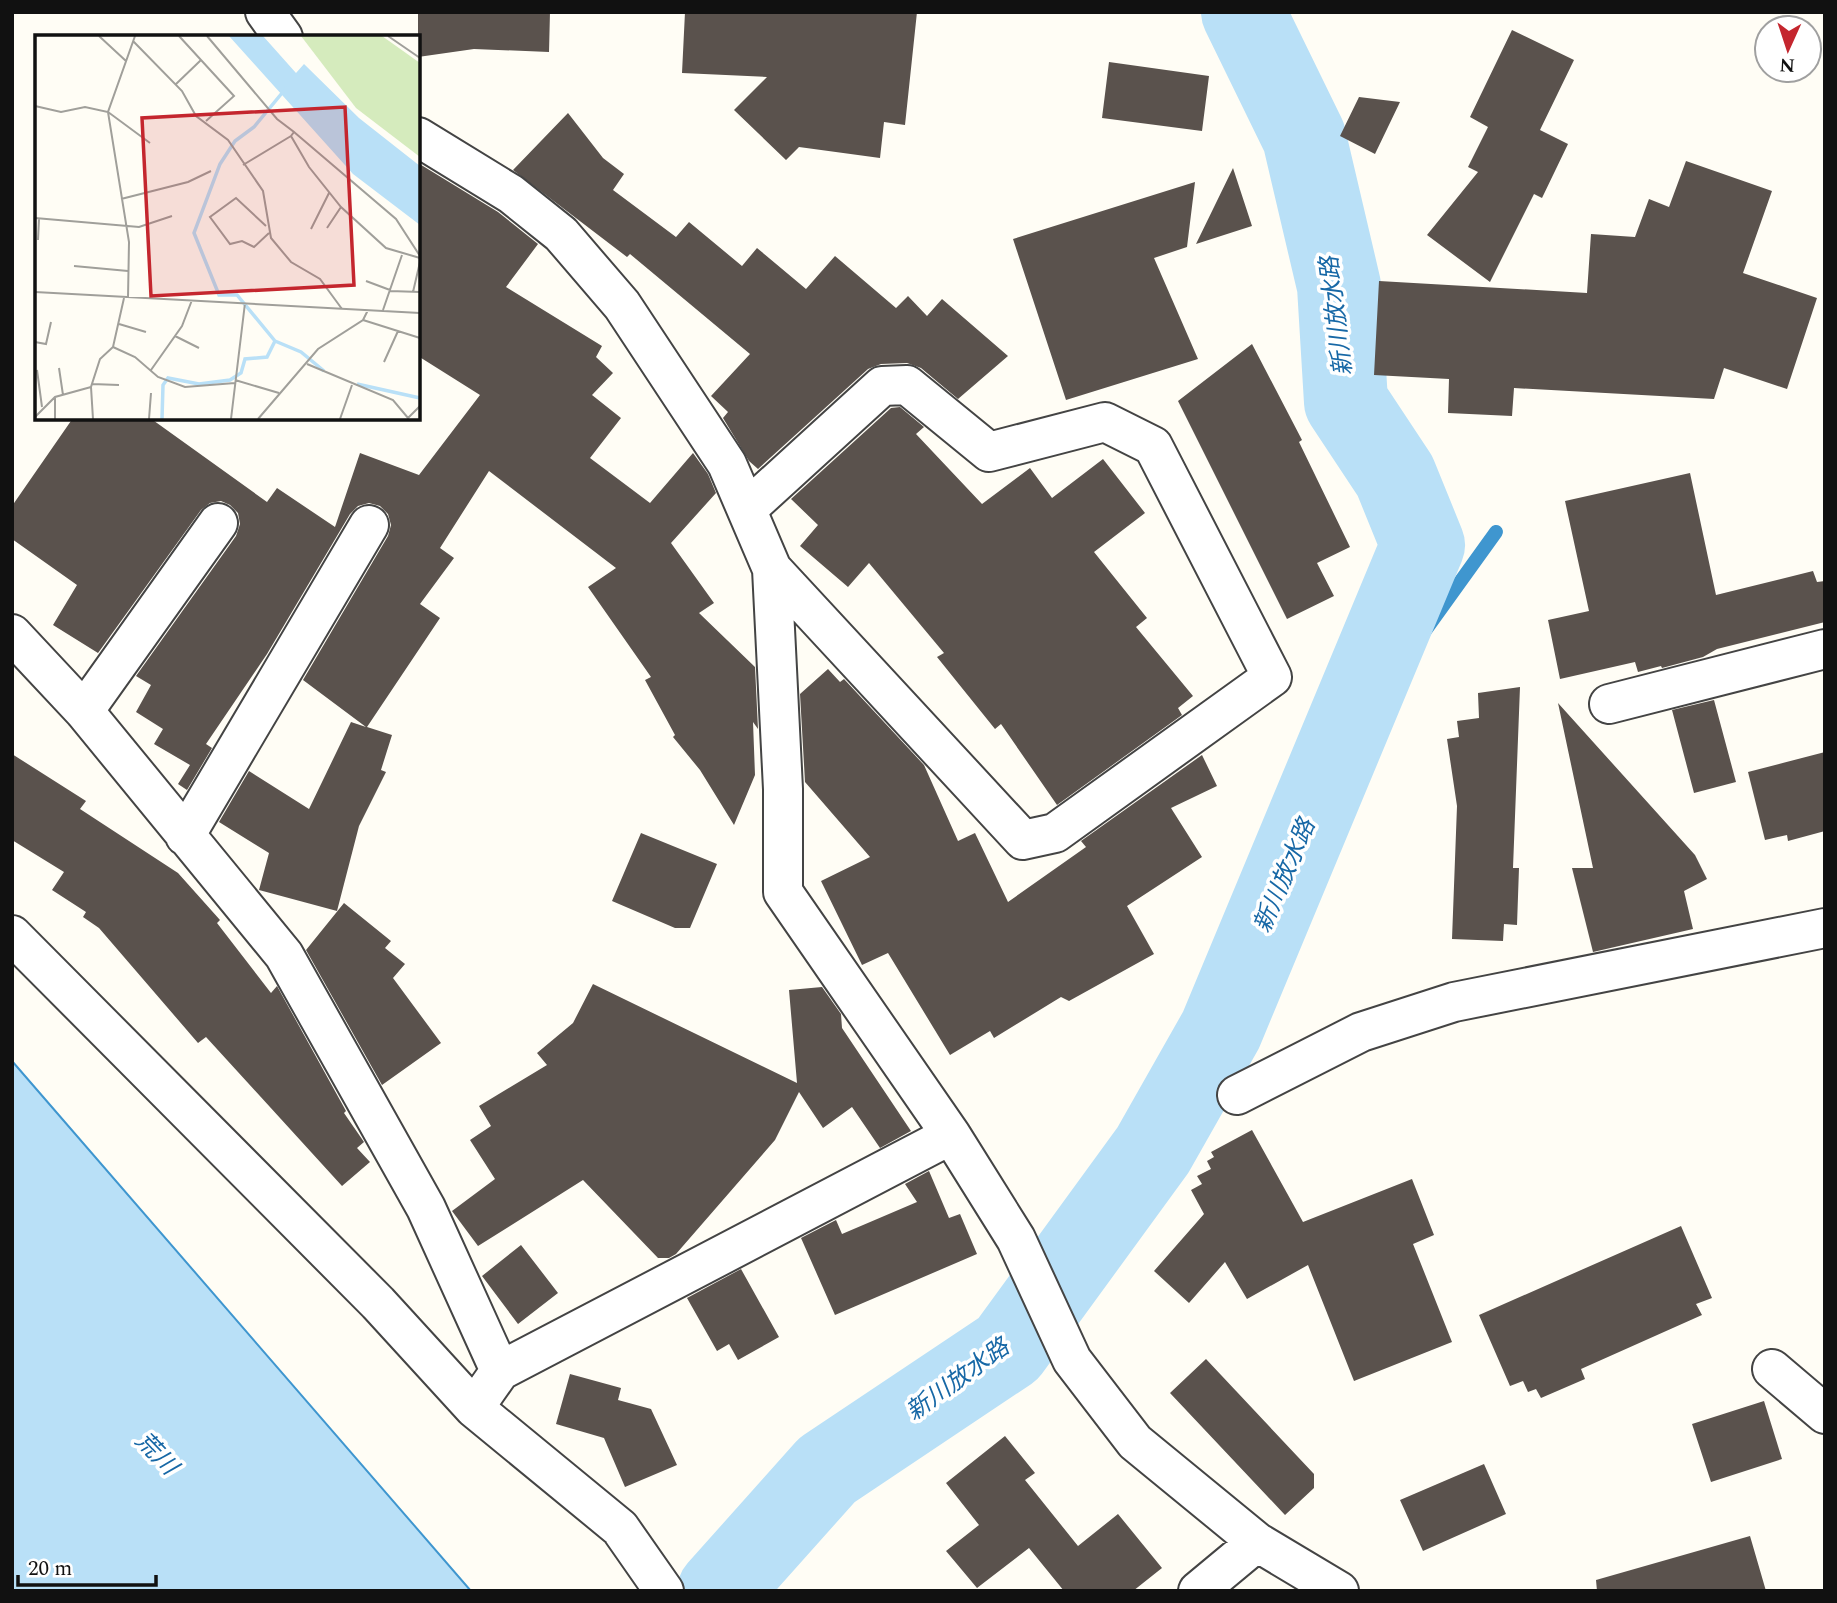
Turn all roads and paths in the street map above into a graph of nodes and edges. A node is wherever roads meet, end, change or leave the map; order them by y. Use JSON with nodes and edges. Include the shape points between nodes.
{"nodes":[{"id":1,"x":265,"y":12,"type":"edge"},
{"id":2,"x":282,"y":35,"type":"edge"},
{"id":3,"x":420,"y":138,"type":"edge"},
{"id":4,"x":747,"y":509,"type":"junction"},
{"id":5,"x":218,"y":523,"type":"dead end"},
{"id":6,"x":369,"y":525,"type":"dead end"},
{"id":7,"x":772,"y":569,"type":"junction"},
{"id":8,"x":12,"y":634,"type":"edge"},
{"id":9,"x":1825,"y":649,"type":"edge"},
{"id":10,"x":1609,"y":704,"type":"dead end"},
{"id":11,"x":84,"y":711,"type":"junction"},
{"id":12,"x":185,"y":836,"type":"junction"},
{"id":13,"x":1825,"y":928,"type":"edge"},
{"id":14,"x":12,"y":935,"type":"edge"},
{"id":15,"x":1237,"y":1095,"type":"dead end"},
{"id":16,"x":951,"y":1135,"type":"junction"},
{"id":17,"x":1772,"y":1369,"type":"dead end"},
{"id":18,"x":500,"y":1371,"type":"junction"},
{"id":19,"x":474,"y":1408,"type":"junction"},
{"id":20,"x":1825,"y":1414,"type":"edge"},
{"id":21,"x":1257,"y":1542,"type":"junction"},
{"id":22,"x":664,"y":1591,"type":"edge"},
{"id":23,"x":1198,"y":1591,"type":"edge"},
{"id":24,"x":1339,"y":1591,"type":"edge"}],
"edges":[{"from":1,"to":2,"type":"street"},
{"from":3,"to":4,"type":"street","via":[[511,194],[561,234],[622,305],[727,464]]},
{"from":4,"to":7,"type":"street"},
{"from":4,"to":7,"type":"street","via":[[882,386],[907,385],[989,452],[1105,422],[1153,446],[1272,677],[1055,833],[1023,840]]},
{"from":5,"to":11,"type":"street"},
{"from":6,"to":12,"type":"street"},
{"from":7,"to":16,"type":"street","via":[[783,789],[783,892]]},
{"from":8,"to":11,"type":"street"},
{"from":9,"to":10,"type":"street"},
{"from":11,"to":12,"type":"street"},
{"from":12,"to":18,"type":"street","via":[[284,955],[426,1208]]},
{"from":13,"to":15,"type":"street","via":[[1454,1002],[1361,1032]]},
{"from":14,"to":19,"type":"street","via":[[378,1303]]},
{"from":16,"to":18,"type":"street"},
{"from":16,"to":21,"type":"street","via":[[1016,1240],[1072,1360],[1135,1442]]},
{"from":17,"to":20,"type":"street"},
{"from":18,"to":19,"type":"street"},
{"from":19,"to":22,"type":"street","via":[[620,1528]]},
{"from":21,"to":23,"type":"street"},
{"from":21,"to":24,"type":"street"}]}
